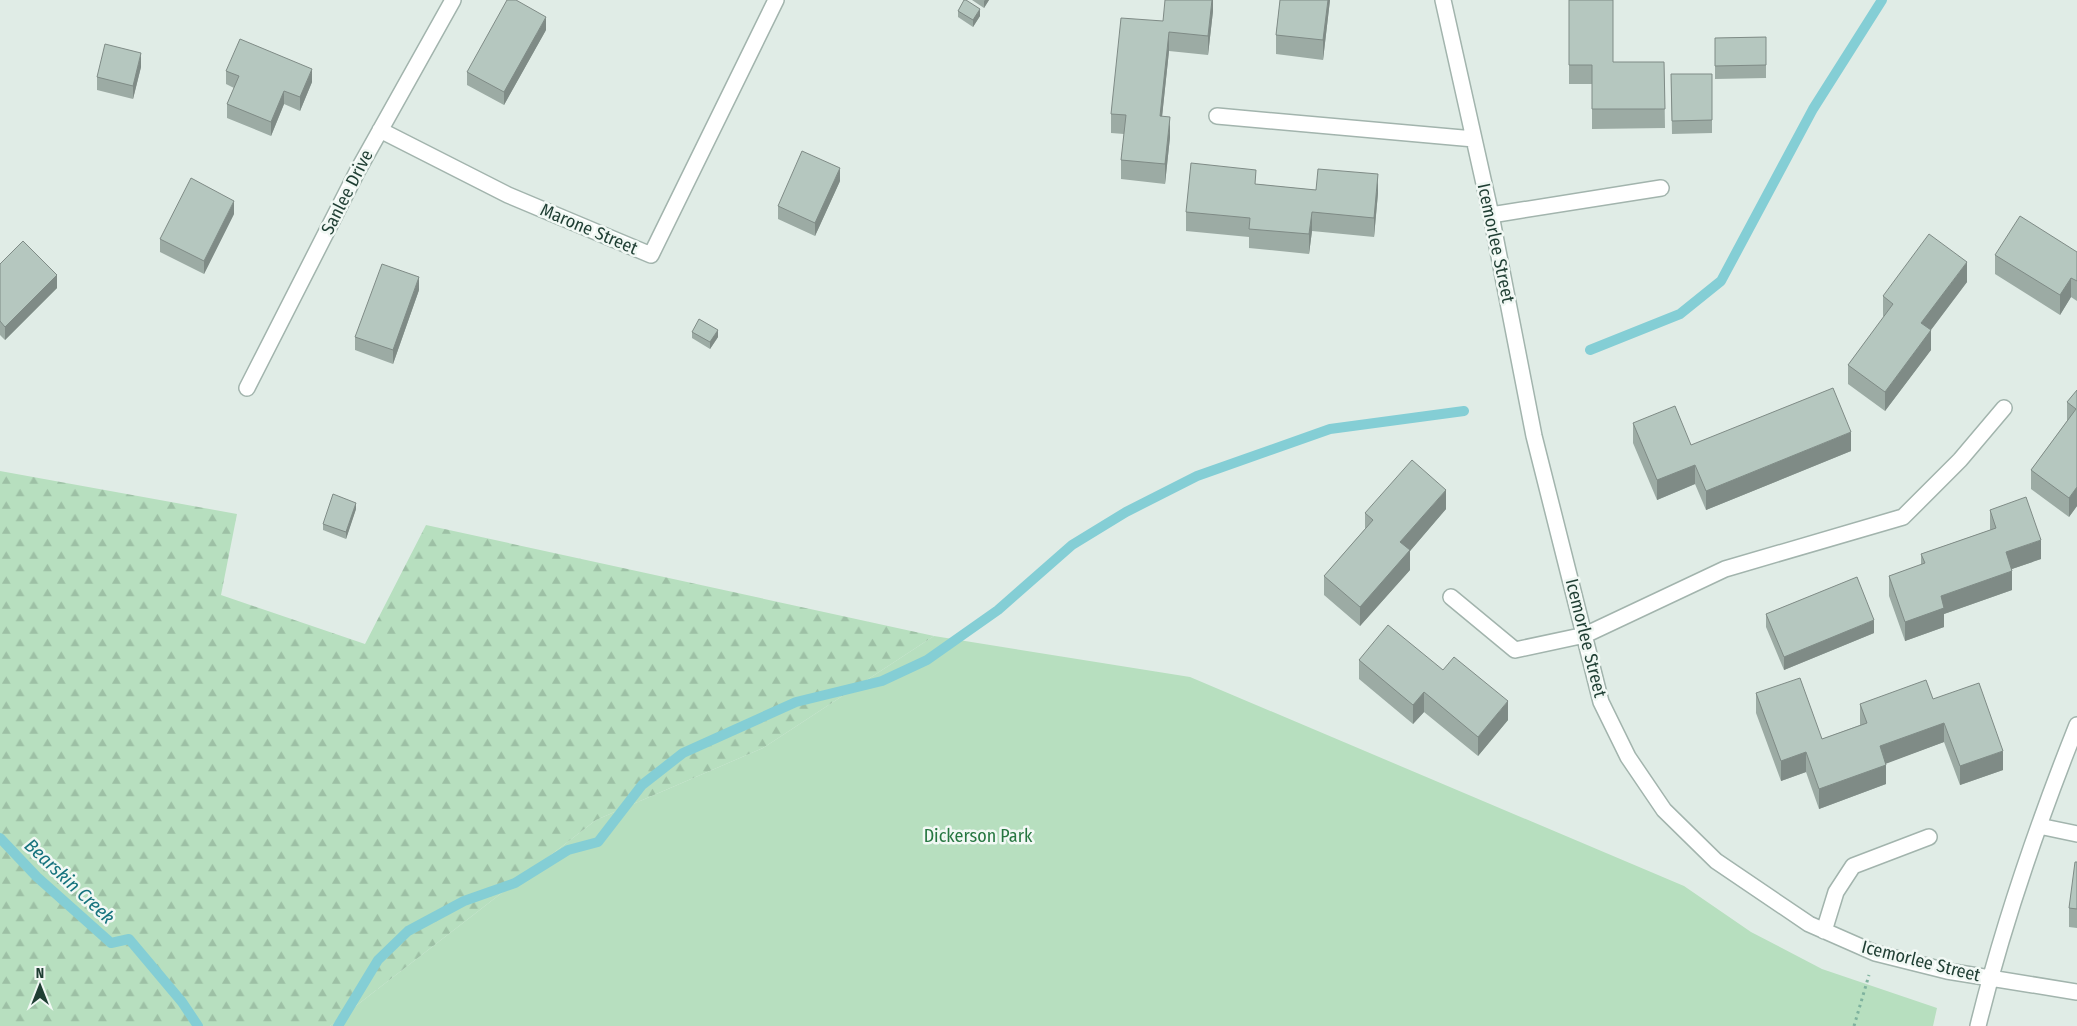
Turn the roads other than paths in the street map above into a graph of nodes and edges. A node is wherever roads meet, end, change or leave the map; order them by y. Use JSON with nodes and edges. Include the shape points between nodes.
{"nodes":[{"id":1,"x":453,"y":0,"type":"edge"},
{"id":2,"x":776,"y":0,"type":"edge"},
{"id":3,"x":1442,"y":0,"type":"edge"},
{"id":4,"x":1217,"y":116,"type":"dead end"},
{"id":5,"x":380,"y":130,"type":"junction"},
{"id":6,"x":1474,"y":139,"type":"junction"},
{"id":7,"x":1661,"y":188,"type":"dead end"},
{"id":8,"x":1491,"y":215,"type":"junction"},
{"id":9,"x":247,"y":388,"type":"dead end"},
{"id":10,"x":2004,"y":408,"type":"dead end"},
{"id":11,"x":1451,"y":597,"type":"dead end"},
{"id":12,"x":1584,"y":635,"type":"junction"},
{"id":13,"x":2077,"y":726,"type":"edge"},
{"id":14,"x":2039,"y":826,"type":"junction"},
{"id":15,"x":2077,"y":834,"type":"edge"},
{"id":16,"x":1929,"y":837,"type":"dead end"},
{"id":17,"x":1824,"y":931,"type":"junction"},
{"id":18,"x":1990,"y":978,"type":"junction"},
{"id":19,"x":2077,"y":992,"type":"edge"},
{"id":20,"x":1978,"y":1026,"type":"edge"}],
"edges":[{"from":1,"to":5,"type":"street","name":"Sanlee Drive"},
{"from":2,"to":5,"type":"street","name":"Marone Street","via":[[652,255],[508,196]]},
{"from":3,"to":6,"type":"street","name":"Icemorlee Street"},
{"from":4,"to":6,"type":"street"},
{"from":5,"to":9,"type":"street","name":"Sanlee Drive"},
{"from":6,"to":8,"type":"street","name":"Icemorlee Street"},
{"from":7,"to":8,"type":"street"},
{"from":8,"to":12,"type":"street","name":"Icemorlee Street","via":[[1534,436]]},
{"from":10,"to":12,"type":"street","via":[[1960,460],[1903,518],[1725,569]]},
{"from":11,"to":12,"type":"street","via":[[1515,650]]},
{"from":12,"to":17,"type":"street","name":"Icemorlee Street","via":[[1601,702],[1628,757],[1664,810],[1716,860]]},
{"from":13,"to":14,"type":"street"},
{"from":14,"to":15,"type":"street"},
{"from":14,"to":18,"type":"street"},
{"from":16,"to":17,"type":"street","via":[[1853,866],[1836,892]]},
{"from":17,"to":18,"type":"street","name":"Icemorlee Street","via":[[1875,953]]},
{"from":18,"to":19,"type":"street","name":"Icemorlee Street"},
{"from":18,"to":20,"type":"street"}]}
